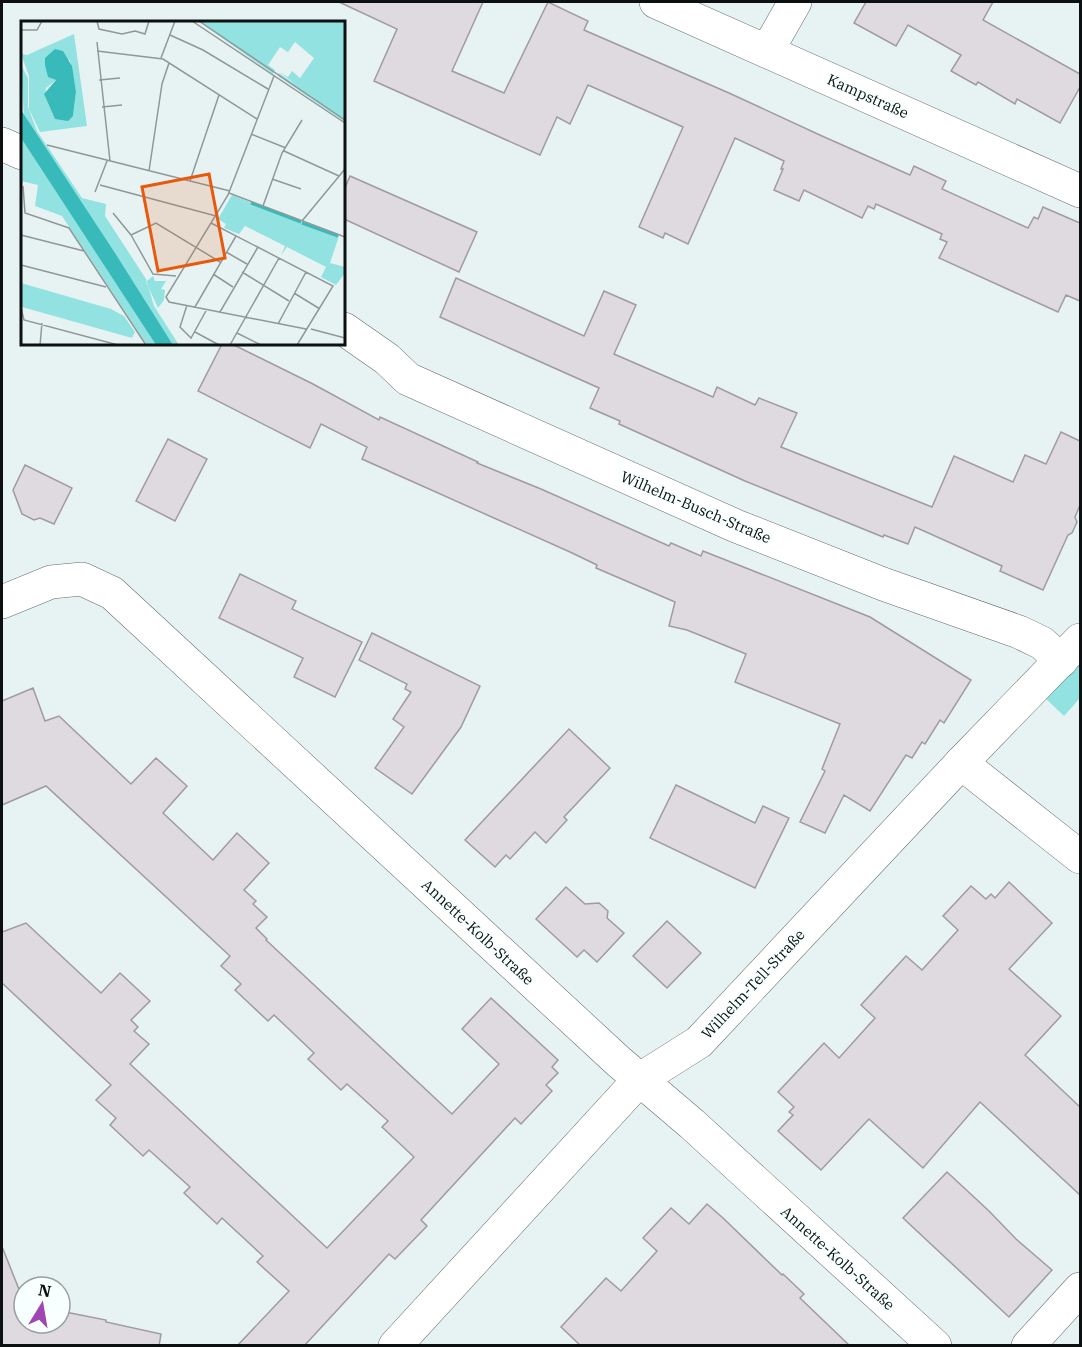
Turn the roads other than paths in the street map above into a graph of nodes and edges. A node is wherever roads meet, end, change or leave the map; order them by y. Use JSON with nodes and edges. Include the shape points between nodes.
{"nodes":[{"id":1,"x":656,"y":2,"type":"edge"},
{"id":2,"x":795,"y":2,"type":"edge"},
{"id":3,"x":767,"y":51,"type":"junction"},
{"id":4,"x":2,"y":144,"type":"edge"},
{"id":5,"x":21,"y":153,"type":"edge"},
{"id":6,"x":1080,"y":190,"type":"edge"},
{"id":7,"x":345,"y":329,"type":"edge"},
{"id":8,"x":2,"y":602,"type":"edge"},
{"id":9,"x":1071,"y":650,"type":"edge"},
{"id":10,"x":961,"y":763,"type":"junction"},
{"id":11,"x":1080,"y":857,"type":"edge"},
{"id":12,"x":639,"y":1080,"type":"junction"},
{"id":13,"x":1080,"y":1289,"type":"edge"},
{"id":14,"x":395,"y":1346,"type":"edge"},
{"id":15,"x":935,"y":1346,"type":"edge"},
{"id":16,"x":1028,"y":1346,"type":"edge"}],
"edges":[{"from":1,"to":3,"type":"street","name":"Kampstraße"},
{"from":2,"to":3,"type":"street"},
{"from":3,"to":6,"type":"street","name":"Kampstraße"},
{"from":4,"to":5,"type":"street"},
{"from":7,"to":9,"type":"street","name":"Wilhelm-Busch-Straße","via":[[408,379],[736,526],[1042,643]]},
{"from":8,"to":12,"type":"street","name":"Annette-Kolb-Straße","via":[[51,582],[82,579],[112,593]]},
{"from":9,"to":10,"type":"street","name":"Wilhelm-Tell-Straße"},
{"from":10,"to":11,"type":"street"},
{"from":10,"to":12,"type":"street","name":"Wilhelm-Tell-Straße","via":[[699,1042]]},
{"from":12,"to":14,"type":"street","name":"Wilhelm-Tell-Straße"},
{"from":12,"to":15,"type":"street","name":"Annette-Kolb-Straße"},
{"from":13,"to":16,"type":"street"}]}
